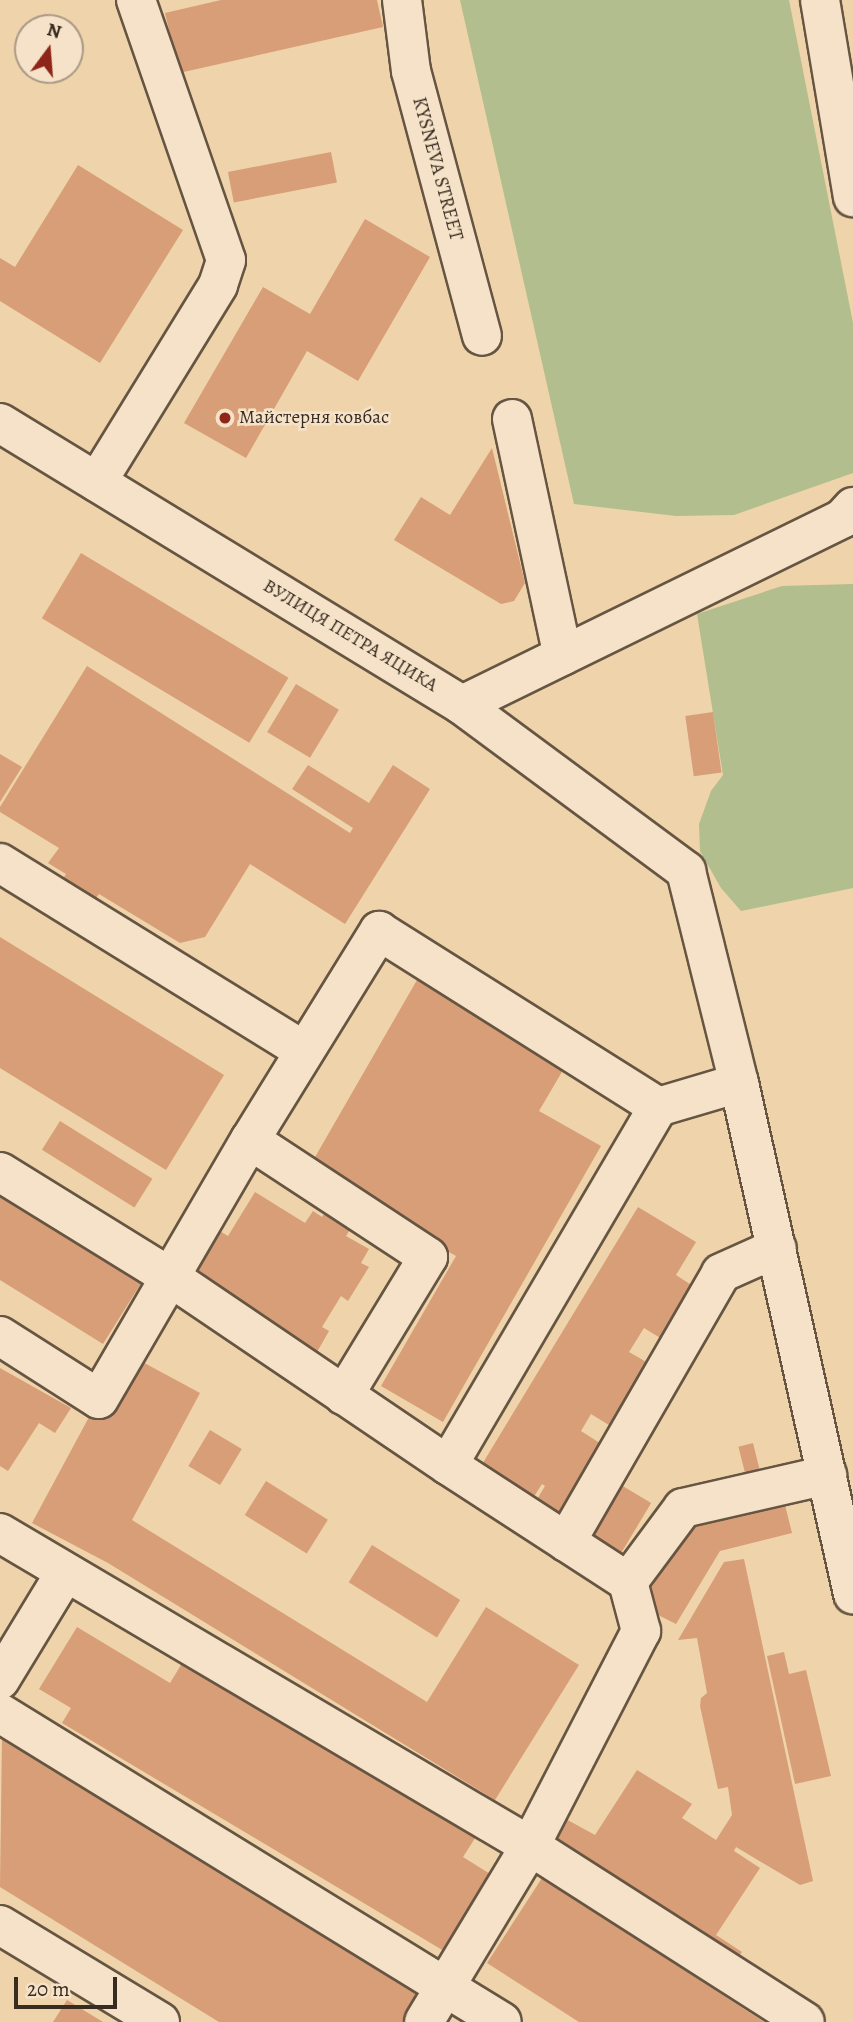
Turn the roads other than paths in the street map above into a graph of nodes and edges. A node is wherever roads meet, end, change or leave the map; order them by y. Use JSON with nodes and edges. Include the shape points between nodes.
{"nodes":[{"id":1,"x":136,"y":0,"type":"edge"},
{"id":2,"x":402,"y":0,"type":"edge"},
{"id":3,"x":820,"y":0,"type":"edge"},
{"id":4,"x":853,"y":197,"type":"edge"},
{"id":5,"x":482,"y":336,"type":"dead end"},
{"id":6,"x":512,"y":419,"type":"dead end"},
{"id":7,"x":0,"y":423,"type":"edge"},
{"id":8,"x":97,"y":482,"type":"junction"},
{"id":9,"x":850,"y":514,"type":"edge"},
{"id":10,"x":563,"y":656,"type":"junction"},
{"id":11,"x":463,"y":705,"type":"junction"},
{"id":12,"x":0,"y":863,"type":"edge"},
{"id":13,"x":304,"y":1051,"type":"junction"},
{"id":14,"x":739,"y":1083,"type":"junction"},
{"id":15,"x":658,"y":1107,"type":"junction"},
{"id":16,"x":250,"y":1140,"type":"junction"},
{"id":17,"x":0,"y":1172,"type":"edge"},
{"id":18,"x":777,"y":1248,"type":"junction"},
{"id":19,"x":170,"y":1277,"type":"junction"},
{"id":20,"x":0,"y":1336,"type":"edge"},
{"id":21,"x":344,"y":1395,"type":"junction"},
{"id":22,"x":448,"y":1465,"type":"junction"},
{"id":23,"x":827,"y":1475,"type":"junction"},
{"id":24,"x":0,"y":1533,"type":"edge"},
{"id":25,"x":566,"y":1542,"type":"junction"},
{"id":26,"x":65,"y":1573,"type":"junction"},
{"id":27,"x":628,"y":1581,"type":"junction"},
{"id":28,"x":853,"y":1594,"type":"edge"},
{"id":29,"x":0,"y":1680,"type":"edge"},
{"id":30,"x":0,"y":1713,"type":"edge"},
{"id":31,"x":530,"y":1846,"type":"junction"},
{"id":32,"x":0,"y":1924,"type":"edge"},
{"id":33,"x":446,"y":1985,"type":"junction"},
{"id":34,"x":160,"y":2022,"type":"edge"},
{"id":35,"x":424,"y":2022,"type":"edge"},
{"id":36,"x":502,"y":2022,"type":"edge"},
{"id":37,"x":805,"y":2022,"type":"edge"}],
"edges":[{"from":1,"to":8,"type":"street","via":[[226,260],[218,285]]},
{"from":2,"to":5,"type":"street","name":"KYSNEVA STREET","via":[[411,71]]},
{"from":3,"to":4,"type":"street"},
{"from":6,"to":10,"type":"street"},
{"from":7,"to":8,"type":"street","name":"ВУЛИЦЯ ПЕТРА ЯЦИКА"},
{"from":8,"to":11,"type":"street","name":"ВУЛИЦЯ ПЕТРА ЯЦИКА"},
{"from":9,"to":10,"type":"street"},
{"from":10,"to":11,"type":"street"},
{"from":11,"to":14,"type":"street","name":"ВУЛИЦЯ ПЕТРА ЯЦИКА","via":[[686,871]]},
{"from":12,"to":13,"type":"street"},
{"from":13,"to":15,"type":"street","via":[[379,931]]},
{"from":13,"to":16,"type":"street"},
{"from":14,"to":15,"type":"street"},
{"from":14,"to":18,"type":"street"},
{"from":15,"to":22,"type":"street"},
{"from":16,"to":19,"type":"street"},
{"from":16,"to":21,"type":"street","via":[[428,1257]]},
{"from":17,"to":19,"type":"street"},
{"from":18,"to":23,"type":"street"},
{"from":18,"to":25,"type":"street","via":[[721,1273]]},
{"from":19,"to":20,"type":"street","via":[[99,1399]]},
{"from":19,"to":21,"type":"street"},
{"from":21,"to":22,"type":"street"},
{"from":22,"to":25,"type":"street"},
{"from":23,"to":27,"type":"street","via":[[683,1508]]},
{"from":23,"to":28,"type":"street"},
{"from":24,"to":26,"type":"street"},
{"from":25,"to":27,"type":"street"},
{"from":26,"to":29,"type":"street"},
{"from":26,"to":31,"type":"street"},
{"from":27,"to":31,"type":"street","via":[[641,1631]]},
{"from":30,"to":33,"type":"street"},
{"from":31,"to":33,"type":"street"},
{"from":31,"to":37,"type":"street"},
{"from":32,"to":34,"type":"street"},
{"from":33,"to":35,"type":"street"},
{"from":33,"to":36,"type":"street"}]}
